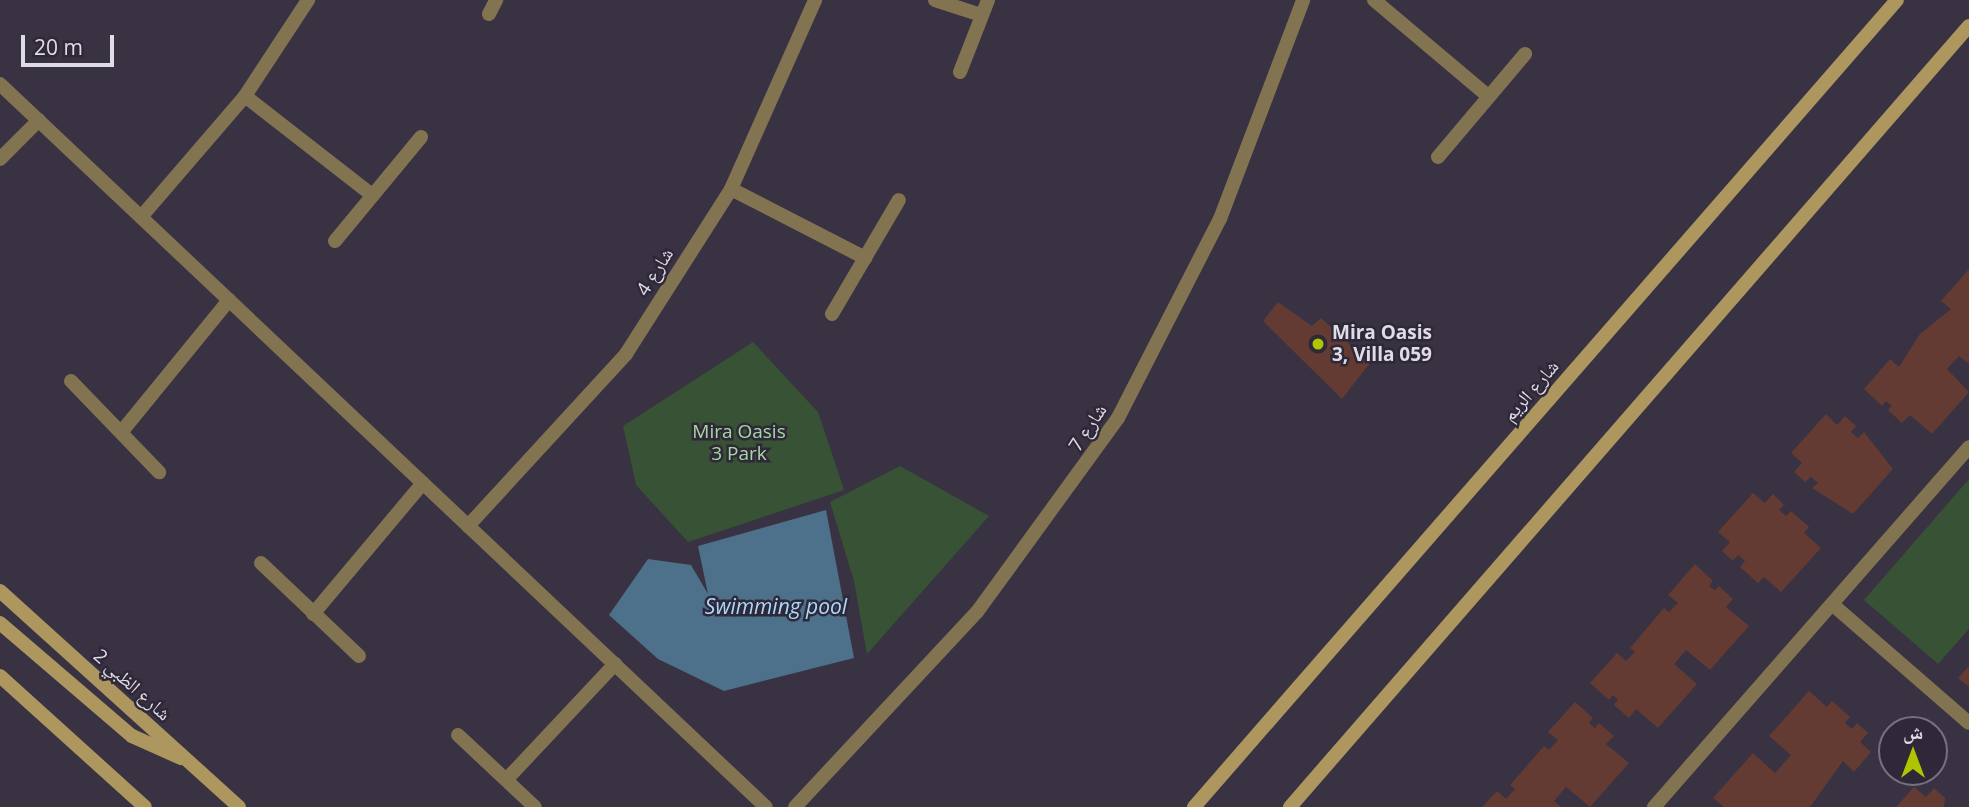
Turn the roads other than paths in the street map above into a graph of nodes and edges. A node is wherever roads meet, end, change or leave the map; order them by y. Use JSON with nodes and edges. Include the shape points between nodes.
{"nodes":[{"id":1,"x":308,"y":0,"type":"edge"},
{"id":2,"x":496,"y":0,"type":"edge"},
{"id":3,"x":815,"y":0,"type":"edge"},
{"id":4,"x":935,"y":0,"type":"edge"},
{"id":5,"x":988,"y":0,"type":"edge"},
{"id":6,"x":1303,"y":0,"type":"edge"},
{"id":7,"x":1374,"y":0,"type":"edge"},
{"id":8,"x":1897,"y":0,"type":"edge"},
{"id":9,"x":489,"y":14,"type":"dead end"},
{"id":10,"x":981,"y":15,"type":"junction"},
{"id":11,"x":1969,"y":26,"type":"edge"},
{"id":12,"x":1525,"y":54,"type":"dead end"},
{"id":13,"x":960,"y":72,"type":"dead end"},
{"id":14,"x":0,"y":84,"type":"edge"},
{"id":15,"x":246,"y":96,"type":"junction"},
{"id":16,"x":1489,"y":97,"type":"junction"},
{"id":17,"x":38,"y":120,"type":"junction"},
{"id":18,"x":421,"y":137,"type":"dead end"},
{"id":19,"x":1438,"y":157,"type":"dead end"},
{"id":20,"x":0,"y":159,"type":"edge"},
{"id":21,"x":731,"y":189,"type":"junction"},
{"id":22,"x":372,"y":195,"type":"junction"},
{"id":23,"x":899,"y":200,"type":"dead end"},
{"id":24,"x":141,"y":217,"type":"junction"},
{"id":25,"x":335,"y":241,"type":"dead end"},
{"id":26,"x":866,"y":258,"type":"junction"},
{"id":27,"x":229,"y":300,"type":"junction"},
{"id":28,"x":832,"y":314,"type":"dead end"},
{"id":29,"x":71,"y":381,"type":"dead end"},
{"id":30,"x":123,"y":430,"type":"junction"},
{"id":31,"x":1969,"y":447,"type":"edge"},
{"id":32,"x":159,"y":472,"type":"dead end"},
{"id":33,"x":423,"y":483,"type":"junction"},
{"id":34,"x":468,"y":526,"type":"junction"},
{"id":35,"x":261,"y":563,"type":"dead end"},
{"id":36,"x":0,"y":591,"type":"edge"},
{"id":37,"x":1832,"y":604,"type":"junction"},
{"id":38,"x":313,"y":614,"type":"junction"},
{"id":39,"x":0,"y":623,"type":"edge"},
{"id":40,"x":359,"y":656,"type":"dead end"},
{"id":41,"x":615,"y":664,"type":"junction"},
{"id":42,"x":0,"y":676,"type":"edge"},
{"id":43,"x":1969,"y":723,"type":"edge"},
{"id":44,"x":458,"y":735,"type":"dead end"},
{"id":45,"x":186,"y":760,"type":"junction"},
{"id":46,"x":507,"y":779,"type":"junction"},
{"id":47,"x":145,"y":807,"type":"edge"},
{"id":48,"x":239,"y":807,"type":"edge"},
{"id":49,"x":535,"y":807,"type":"edge"},
{"id":50,"x":766,"y":807,"type":"edge"},
{"id":51,"x":795,"y":807,"type":"edge"},
{"id":52,"x":1194,"y":807,"type":"edge"},
{"id":53,"x":1290,"y":807,"type":"edge"},
{"id":54,"x":1654,"y":807,"type":"edge"}],
"edges":[{"from":1,"to":15,"type":"street"},
{"from":2,"to":9,"type":"street"},
{"from":3,"to":21,"type":"street","name":"شارع 4"},
{"from":4,"to":10,"type":"street"},
{"from":5,"to":10,"type":"street"},
{"from":6,"to":51,"type":"street","name":"شارع 7","via":[[1220,219],[1118,418],[1035,539],[977,612]]},
{"from":7,"to":16,"type":"street"},
{"from":8,"to":52,"type":"street","name":"شارع الريم"},
{"from":10,"to":13,"type":"street"},
{"from":11,"to":53,"type":"street"},
{"from":12,"to":16,"type":"street"},
{"from":14,"to":17,"type":"street"},
{"from":15,"to":22,"type":"street"},
{"from":15,"to":24,"type":"street"},
{"from":16,"to":19,"type":"street"},
{"from":17,"to":20,"type":"street"},
{"from":17,"to":24,"type":"street"},
{"from":18,"to":22,"type":"street"},
{"from":21,"to":26,"type":"street"},
{"from":21,"to":34,"type":"street","name":"شارع 4","via":[[626,354]]},
{"from":22,"to":25,"type":"street"},
{"from":23,"to":26,"type":"street"},
{"from":24,"to":27,"type":"street"},
{"from":26,"to":28,"type":"street"},
{"from":27,"to":30,"type":"street"},
{"from":27,"to":33,"type":"street"},
{"from":29,"to":30,"type":"street"},
{"from":30,"to":32,"type":"street"},
{"from":31,"to":37,"type":"street"},
{"from":33,"to":34,"type":"street"},
{"from":33,"to":38,"type":"street"},
{"from":34,"to":41,"type":"street"},
{"from":35,"to":38,"type":"street"},
{"from":36,"to":45,"type":"street","name":"شارع الظبي 2"},
{"from":37,"to":43,"type":"street"},
{"from":37,"to":54,"type":"street"},
{"from":38,"to":40,"type":"street"},
{"from":39,"to":45,"type":"street","via":[[132,736]]},
{"from":41,"to":46,"type":"street"},
{"from":41,"to":50,"type":"street"},
{"from":42,"to":47,"type":"street"},
{"from":44,"to":46,"type":"street"},
{"from":45,"to":48,"type":"street","name":"شارع الظبي 2"},
{"from":46,"to":49,"type":"street"}]}
